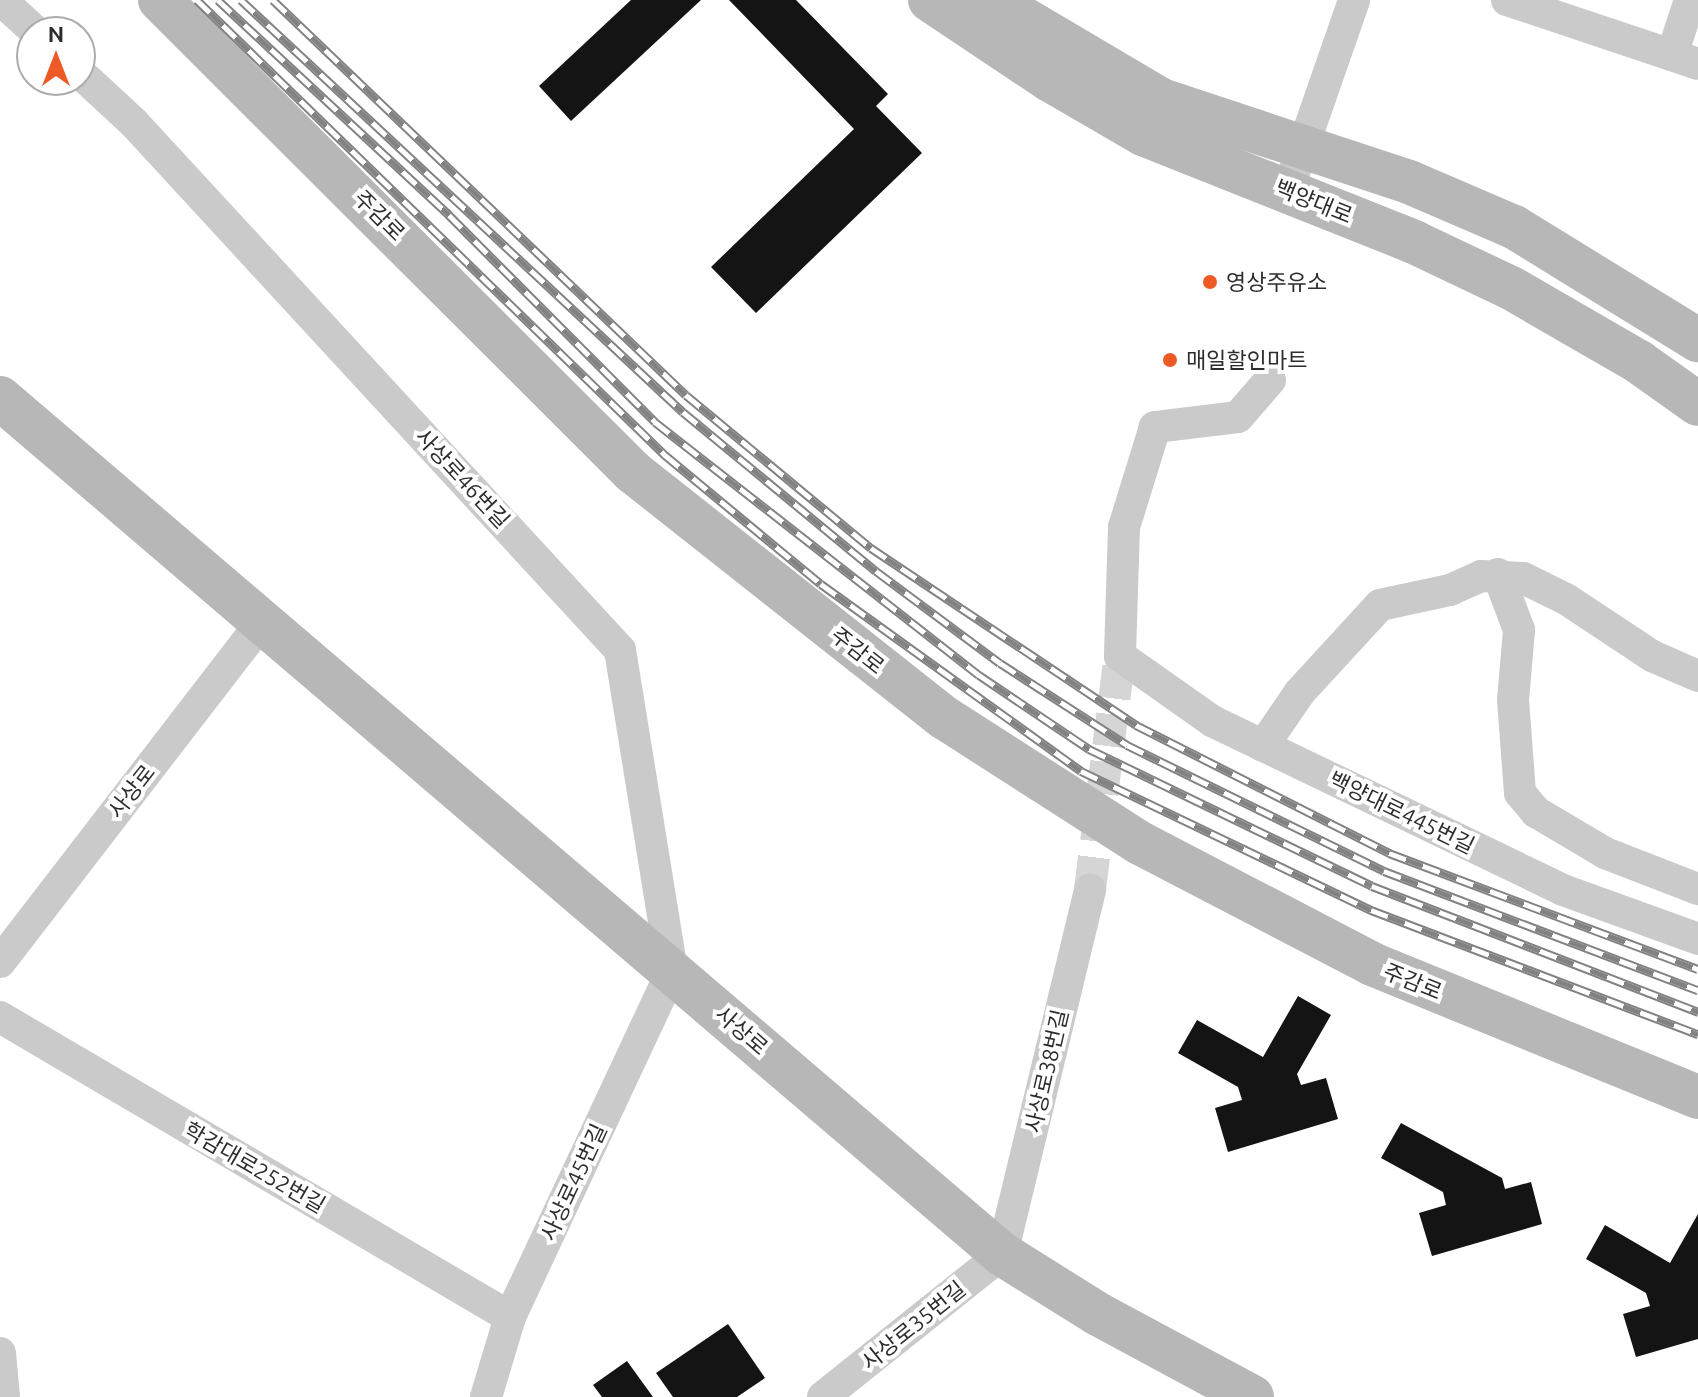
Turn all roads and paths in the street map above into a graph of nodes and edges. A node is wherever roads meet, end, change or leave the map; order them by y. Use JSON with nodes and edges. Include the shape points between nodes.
{"nodes":[{"id":1,"x":1,"y":0,"type":"edge"},
{"id":2,"x":160,"y":0,"type":"edge"},
{"id":3,"x":930,"y":0,"type":"edge"},
{"id":4,"x":992,"y":0,"type":"edge"},
{"id":5,"x":1354,"y":0,"type":"edge"},
{"id":6,"x":1690,"y":0,"type":"edge"},
{"id":7,"x":1517,"y":2,"type":"edge"},
{"id":8,"x":18,"y":16,"type":"edge"},
{"id":9,"x":1685,"y":60,"type":"edge"},
{"id":10,"x":96,"y":88,"type":"edge"},
{"id":11,"x":1302,"y":146,"type":"junction"},
{"id":12,"x":1288,"y":190,"type":"junction"},
{"id":13,"x":1698,"y":340,"type":"edge"},
{"id":14,"x":1270,"y":380,"type":"dead end"},
{"id":15,"x":0,"y":398,"type":"edge"},
{"id":16,"x":1698,"y":404,"type":"edge"},
{"id":17,"x":1498,"y":574,"type":"junction"},
{"id":18,"x":263,"y":620,"type":"junction"},
{"id":19,"x":1698,"y":676,"type":"edge"},
{"id":20,"x":1263,"y":746,"type":"junction"},
{"id":21,"x":1090,"y":889,"type":"tunnel mouth"},
{"id":22,"x":1698,"y":889,"type":"edge"},
{"id":23,"x":1698,"y":939,"type":"edge"},
{"id":24,"x":0,"y":962,"type":"edge"},
{"id":25,"x":672,"y":971,"type":"junction"},
{"id":26,"x":0,"y":1017,"type":"edge"},
{"id":27,"x":1698,"y":1097,"type":"edge"},
{"id":28,"x":1002,"y":1254,"type":"junction"},
{"id":29,"x":510,"y":1317,"type":"junction"},
{"id":30,"x":0,"y":1353,"type":"edge"},
{"id":31,"x":4,"y":1397,"type":"edge"},
{"id":32,"x":486,"y":1397,"type":"edge"},
{"id":33,"x":823,"y":1397,"type":"edge"},
{"id":34,"x":1252,"y":1397,"type":"edge"}],
"edges":[{"from":1,"to":8,"type":"street"},
{"from":2,"to":27,"type":"main road","name":"주감로","via":[[633,472],[945,718],[1140,843],[1372,964]]},
{"from":3,"to":12,"type":"main road","name":"백양대로","via":[[1143,134]]},
{"from":4,"to":11,"type":"main road","name":"백양대로","via":[[1161,100]]},
{"from":5,"to":11,"type":"street"},
{"from":6,"to":9,"type":"street"},
{"from":7,"to":9,"type":"street"},
{"from":10,"to":25,"type":"street","name":"사상로46번길","via":[[620,650]]},
{"from":11,"to":12,"type":"street"},
{"from":11,"to":13,"type":"main road","name":"백양대로","via":[[1409,182],[1514,227]]},
{"from":12,"to":16,"type":"main road","name":"백양대로","via":[[1511,288],[1639,362]]},
{"from":14,"to":20,"type":"street","name":"백양대로445번길","via":[[1238,417],[1155,427],[1124,527],[1120,656],[1212,721]]},
{"from":15,"to":18,"type":"main road","name":"사상로"},
{"from":17,"to":19,"type":"street","via":[[1523,578],[1566,599],[1652,656]]},
{"from":17,"to":20,"type":"street","via":[[1380,605],[1300,692]]},
{"from":17,"to":22,"type":"street","via":[[1519,630],[1513,700],[1520,793],[1536,812],[1605,853]]},
{"from":18,"to":24,"type":"street","name":"사상로"},
{"from":18,"to":25,"type":"main road","name":"사상로"},
{"from":20,"to":23,"type":"street","name":"백양대로445번길","via":[[1563,890]]},
{"from":21,"to":28,"type":"street","name":"사상로38번길"},
{"from":25,"to":28,"type":"main road","name":"사상로"},
{"from":25,"to":29,"type":"street","name":"사상로45번길"},
{"from":26,"to":29,"type":"street","name":"학감대로252번길"},
{"from":28,"to":33,"type":"street","name":"사상로35번길"},
{"from":28,"to":34,"type":"main road","name":"사상로","via":[[1098,1314]]},
{"from":29,"to":32,"type":"street","name":"사상로45번길"},
{"from":30,"to":31,"type":"street"}]}
